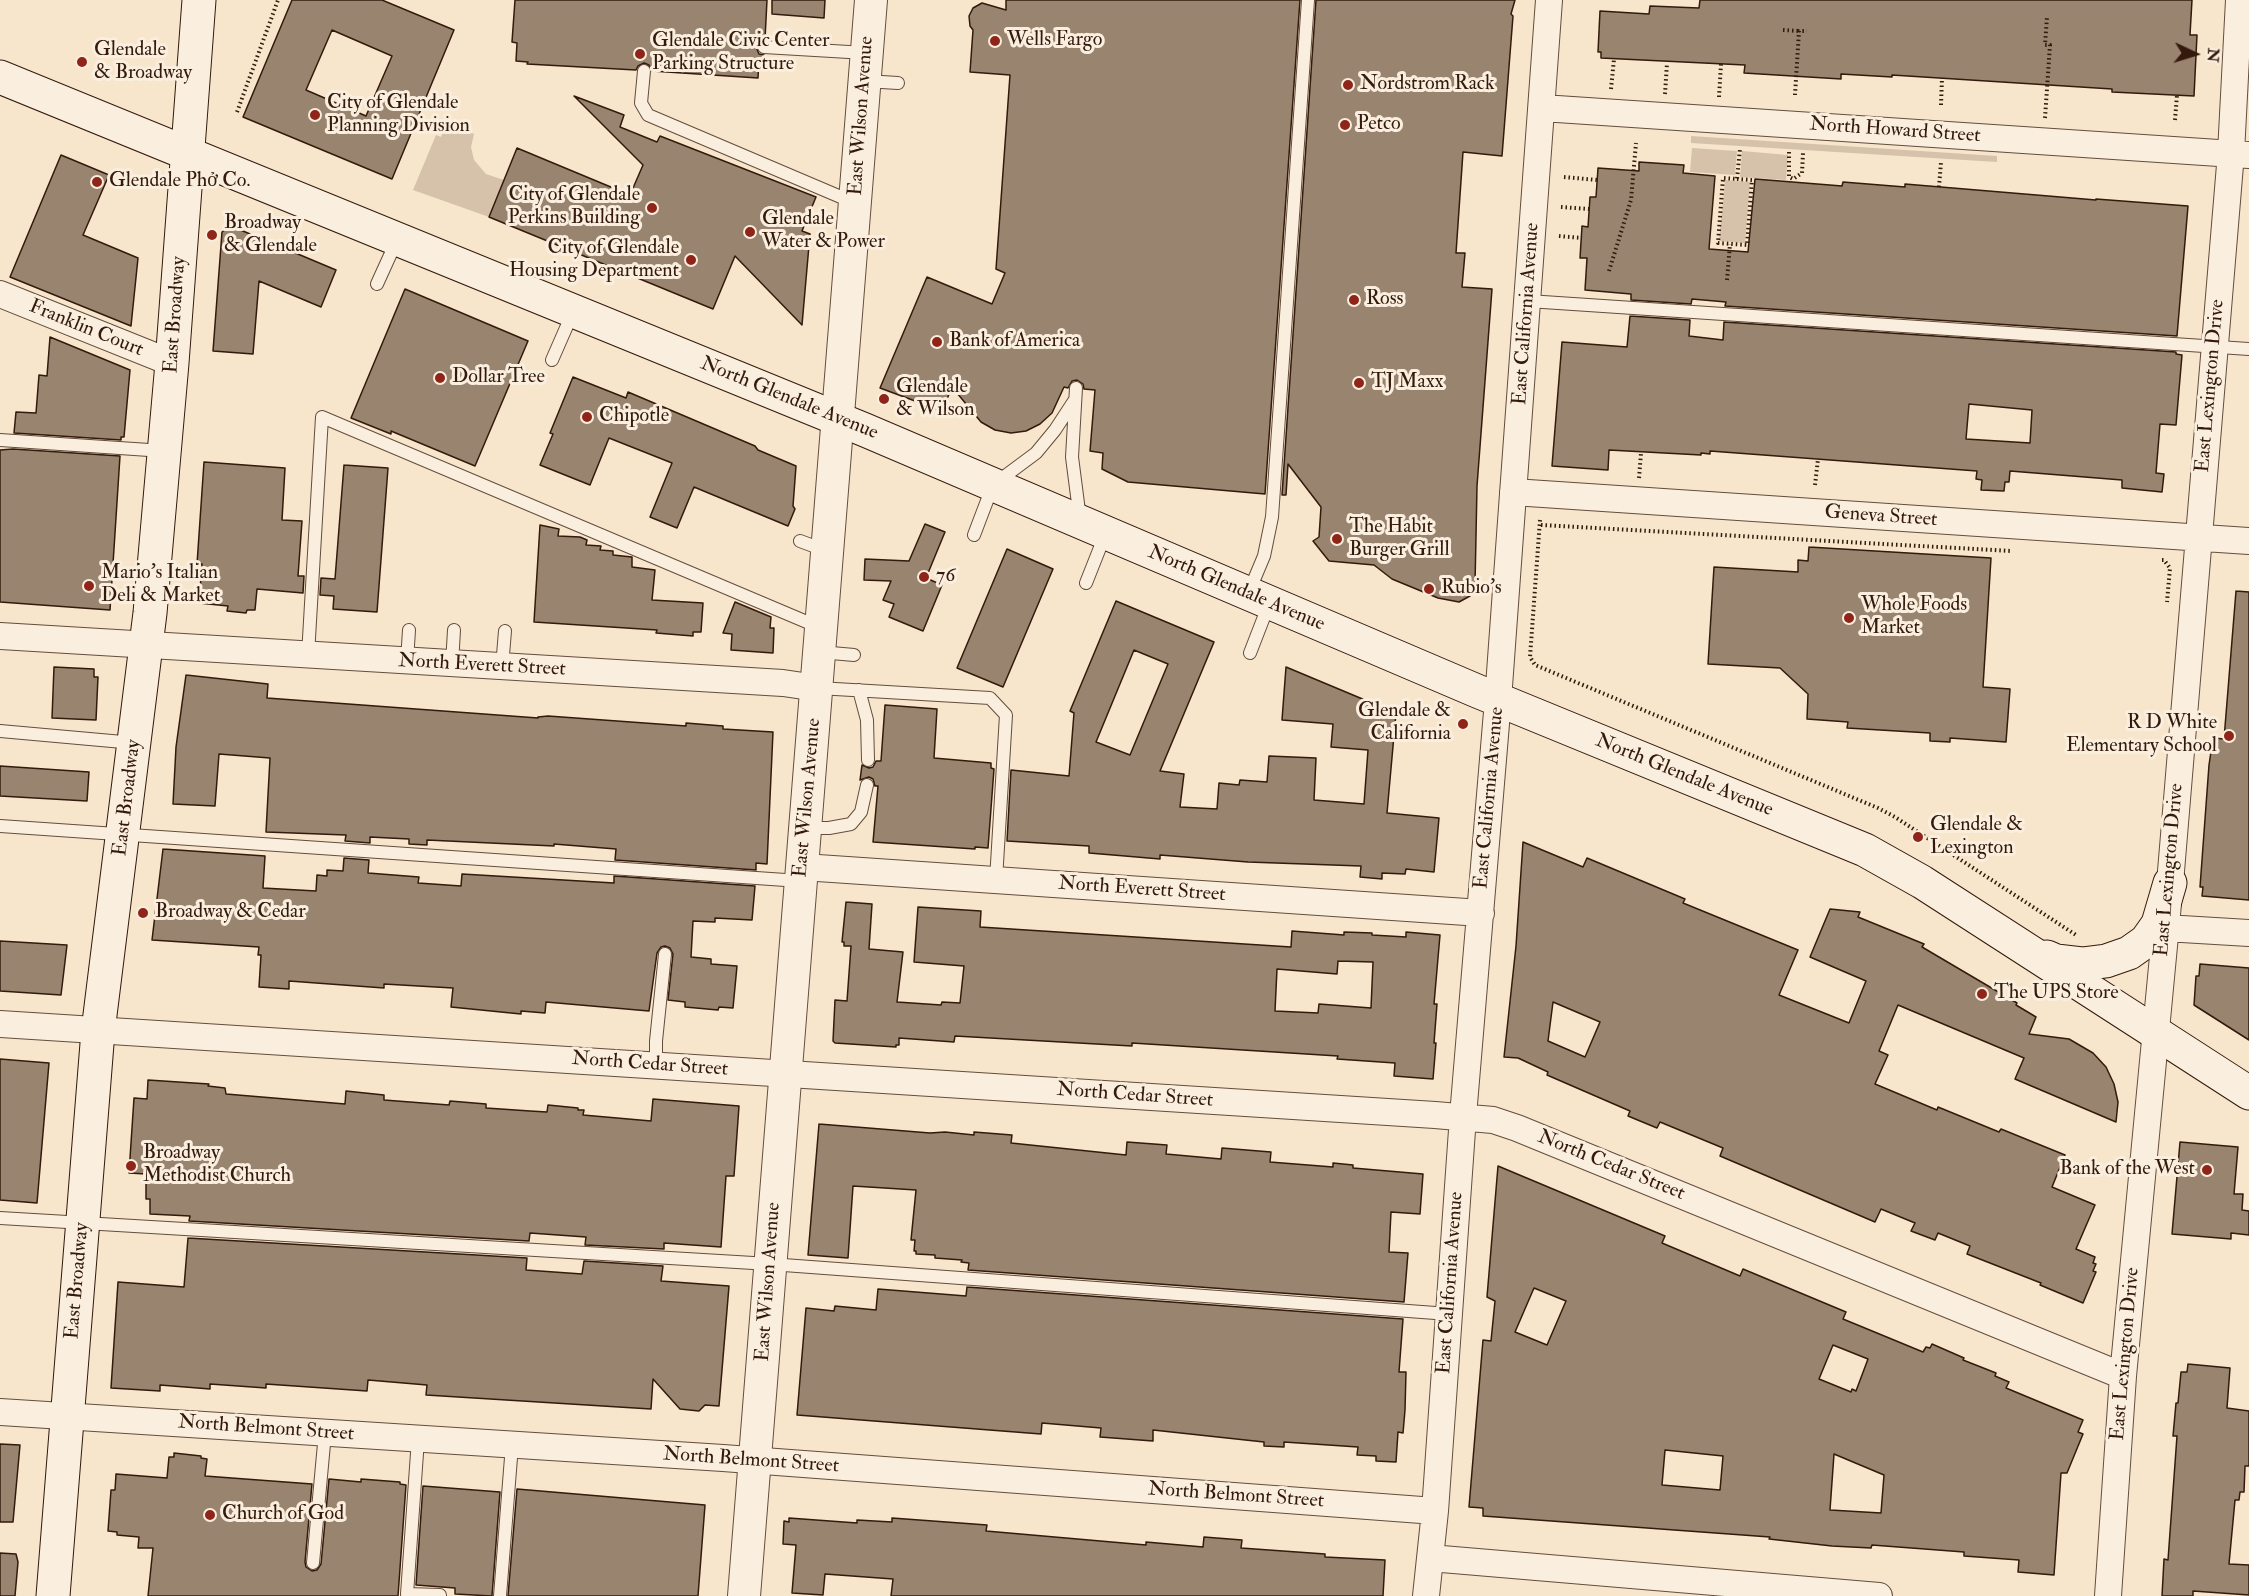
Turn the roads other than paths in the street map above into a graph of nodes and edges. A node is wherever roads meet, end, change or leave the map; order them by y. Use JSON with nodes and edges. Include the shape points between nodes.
{"nodes":[{"id":1,"x":199,"y":0,"type":"edge"},
{"id":2,"x":871,"y":0,"type":"edge"},
{"id":3,"x":1308,"y":0,"type":"edge"},
{"id":4,"x":1549,"y":0,"type":"edge"},
{"id":5,"x":2239,"y":0,"type":"edge"},
{"id":6,"x":764,"y":47,"type":"dead end"},
{"id":7,"x":866,"y":67,"type":"junction"},
{"id":8,"x":644,"y":71,"type":"dead end"},
{"id":9,"x":0,"y":77,"type":"edge"},
{"id":10,"x":898,"y":82,"type":"dead end"},
{"id":11,"x":1542,"y":108,"type":"junction"},
{"id":12,"x":187,"y":153,"type":"junction"},
{"id":13,"x":2240,"y":154,"type":"edge"},
{"id":14,"x":856,"y":204,"type":"junction"},
{"id":15,"x":397,"y":238,"type":"junction"},
{"id":16,"x":377,"y":284,"type":"dead end"},
{"id":17,"x":0,"y":294,"type":"edge"},
{"id":18,"x":1528,"y":301,"type":"junction"},
{"id":19,"x":573,"y":310,"type":"junction"},
{"id":20,"x":2214,"y":347,"type":"junction"},
{"id":21,"x":2249,"y":349,"type":"edge"},
{"id":22,"x":552,"y":360,"type":"dead end"},
{"id":23,"x":172,"y":363,"type":"junction"},
{"id":24,"x":839,"y":419,"type":"junction"},
{"id":25,"x":0,"y":440,"type":"edge"},
{"id":26,"x":165,"y":452,"type":"junction"},
{"id":27,"x":993,"y":485,"type":"junction"},
{"id":28,"x":1513,"y":492,"type":"junction"},
{"id":29,"x":1093,"y":528,"type":"junction"},
{"id":30,"x":974,"y":535,"type":"dead end"},
{"id":31,"x":2199,"y":538,"type":"junction"},
{"id":32,"x":800,"y":541,"type":"dead end"},
{"id":33,"x":2249,"y":541,"type":"edge"},
{"id":34,"x":828,"y":552,"type":"junction"},
{"id":35,"x":1086,"y":583,"type":"dead end"},
{"id":36,"x":1259,"y":599,"type":"junction"},
{"id":37,"x":409,"y":630,"type":"dead end"},
{"id":38,"x":454,"y":630,"type":"dead end"},
{"id":39,"x":505,"y":631,"type":"dead end"},
{"id":40,"x":0,"y":636,"type":"edge"},
{"id":41,"x":821,"y":640,"type":"junction"},
{"id":42,"x":147,"y":646,"type":"junction"},
{"id":43,"x":1250,"y":654,"type":"dead end"},
{"id":44,"x":308,"y":655,"type":"junction"},
{"id":45,"x":854,"y":655,"type":"dead end"},
{"id":46,"x":407,"y":661,"type":"junction"},
{"id":47,"x":452,"y":664,"type":"junction"},
{"id":48,"x":502,"y":667,"type":"junction"},
{"id":49,"x":817,"y":688,"type":"junction"},
{"id":50,"x":859,"y":690,"type":"junction"},
{"id":51,"x":1498,"y":700,"type":"junction"},
{"id":52,"x":0,"y":731,"type":"edge"},
{"id":53,"x":135,"y":743,"type":"junction"},
{"id":54,"x":868,"y":760,"type":"dead end"},
{"id":55,"x":867,"y":785,"type":"dead end"},
{"id":56,"x":0,"y":825,"type":"edge"},
{"id":57,"x":806,"y":828,"type":"junction"},
{"id":58,"x":123,"y":833,"type":"junction"},
{"id":59,"x":802,"y":874,"type":"junction"},
{"id":60,"x":996,"y":880,"type":"junction"},
{"id":61,"x":2170,"y":883,"type":"junction"},
{"id":62,"x":1481,"y":913,"type":"junction"},
{"id":63,"x":2165,"y":928,"type":"junction"},
{"id":64,"x":2249,"y":933,"type":"edge"},
{"id":65,"x":2020,"y":945,"type":"junction"},
{"id":66,"x":664,"y":954,"type":"dead end"},
{"id":67,"x":0,"y":1024,"type":"edge"},
{"id":68,"x":98,"y":1031,"type":"junction"},
{"id":69,"x":2156,"y":1034,"type":"junction"},
{"id":70,"x":656,"y":1065,"type":"junction"},
{"id":71,"x":786,"y":1073,"type":"junction"},
{"id":72,"x":2249,"y":1093,"type":"edge"},
{"id":73,"x":1463,"y":1116,"type":"junction"},
{"id":74,"x":0,"y":1218,"type":"edge"},
{"id":75,"x":82,"y":1223,"type":"junction"},
{"id":76,"x":770,"y":1264,"type":"junction"},
{"id":77,"x":1449,"y":1314,"type":"junction"},
{"id":78,"x":2123,"y":1376,"type":"junction"},
{"id":79,"x":0,"y":1412,"type":"edge"},
{"id":80,"x":67,"y":1416,"type":"junction"},
{"id":81,"x":326,"y":1433,"type":"junction"},
{"id":82,"x":418,"y":1439,"type":"junction"},
{"id":83,"x":512,"y":1445,"type":"junction"},
{"id":84,"x":755,"y":1461,"type":"junction"},
{"id":85,"x":1435,"y":1511,"type":"junction"},
{"id":86,"x":1430,"y":1558,"type":"junction"},
{"id":87,"x":313,"y":1563,"type":"dead end"},
{"id":88,"x":1712,"y":1589,"type":"edge"},
{"id":89,"x":440,"y":1595,"type":"edge"},
{"id":90,"x":53,"y":1596,"type":"edge"},
{"id":91,"x":500,"y":1596,"type":"edge"},
{"id":92,"x":744,"y":1596,"type":"edge"},
{"id":93,"x":1426,"y":1596,"type":"edge"},
{"id":94,"x":1871,"y":1596,"type":"edge"},
{"id":95,"x":2108,"y":1596,"type":"edge"}],
"edges":[{"from":1,"to":12,"type":"main road","name":"East Broadway"},
{"from":2,"to":7,"type":"street","name":"East Wilson Avenue"},
{"from":3,"to":36,"type":"lane","via":[[1272,517]]},
{"from":4,"to":11,"type":"street","name":"East California Avenue"},
{"from":5,"to":13,"type":"street","name":"East Lexington Drive"},
{"from":6,"to":7,"type":"lane"},
{"from":7,"to":10,"type":"lane"},
{"from":7,"to":14,"type":"street","name":"East Wilson Avenue"},
{"from":8,"to":14,"type":"lane","via":[[641,103],[648,115]]},
{"from":9,"to":12,"type":"main road","name":"North Glendale Avenue"},
{"from":11,"to":13,"type":"street","name":"North Howard Street"},
{"from":11,"to":18,"type":"street","name":"East California Avenue"},
{"from":12,"to":15,"type":"main road","name":"North Glendale Avenue"},
{"from":12,"to":23,"type":"main road","name":"East Broadway"},
{"from":13,"to":20,"type":"street","name":"East Lexington Drive"},
{"from":14,"to":24,"type":"street","name":"East Wilson Avenue"},
{"from":15,"to":16,"type":"lane"},
{"from":15,"to":19,"type":"main road","name":"North Glendale Avenue"},
{"from":17,"to":23,"type":"street","name":"Franklin Court"},
{"from":18,"to":20,"type":"lane"},
{"from":18,"to":28,"type":"street","name":"East California Avenue"},
{"from":19,"to":22,"type":"lane"},
{"from":19,"to":24,"type":"main road","name":"North Glendale Avenue"},
{"from":20,"to":21,"type":"lane"},
{"from":20,"to":31,"type":"street","name":"East Lexington Drive"},
{"from":23,"to":26,"type":"main road","name":"East Broadway"},
{"from":24,"to":27,"type":"main road","name":"North Glendale Avenue"},
{"from":24,"to":34,"type":"street","name":"East Wilson Avenue"},
{"from":25,"to":26,"type":"lane"},
{"from":26,"to":42,"type":"main road","name":"East Broadway"},
{"from":27,"to":29,"type":"main road","name":"North Glendale Avenue"},
{"from":27,"to":29,"type":"lane","via":[[1036,453],[1075,395],[1072,457]]},
{"from":27,"to":30,"type":"lane"},
{"from":28,"to":31,"type":"street","name":"Geneva Street"},
{"from":28,"to":51,"type":"street","name":"East California Avenue"},
{"from":29,"to":35,"type":"lane"},
{"from":29,"to":36,"type":"main road","name":"North Glendale Avenue"},
{"from":31,"to":33,"type":"street","name":"Geneva Street"},
{"from":31,"to":61,"type":"street","name":"East Lexington Drive"},
{"from":32,"to":34,"type":"lane"},
{"from":34,"to":41,"type":"street","name":"East Wilson Avenue"},
{"from":36,"to":43,"type":"lane"},
{"from":36,"to":51,"type":"main road","name":"North Glendale Avenue"},
{"from":37,"to":46,"type":"lane"},
{"from":38,"to":47,"type":"lane"},
{"from":39,"to":48,"type":"lane"},
{"from":40,"to":42,"type":"street","name":"North Everett Street"},
{"from":41,"to":44,"type":"lane","via":[[322,417]]},
{"from":41,"to":45,"type":"lane"},
{"from":41,"to":49,"type":"street","name":"East Wilson Avenue"},
{"from":42,"to":44,"type":"street","name":"North Everett Street"},
{"from":42,"to":53,"type":"main road","name":"East Broadway"},
{"from":44,"to":46,"type":"street","name":"North Everett Street"},
{"from":46,"to":47,"type":"street","name":"North Everett Street"},
{"from":47,"to":48,"type":"street","name":"North Everett Street"},
{"from":48,"to":49,"type":"street","name":"North Everett Street"},
{"from":49,"to":50,"type":"lane"},
{"from":49,"to":57,"type":"street","name":"East Wilson Avenue"},
{"from":50,"to":54,"type":"lane","via":[[867,720]]},
{"from":50,"to":60,"type":"lane","via":[[990,698],[1006,715]]},
{"from":51,"to":62,"type":"street","name":"East California Avenue"},
{"from":51,"to":65,"type":"main road","name":"North Glendale Avenue","via":[[1865,850]]},
{"from":52,"to":53,"type":"lane"},
{"from":53,"to":58,"type":"main road","name":"East Broadway"},
{"from":55,"to":57,"type":"lane","via":[[861,812],[851,824]]},
{"from":56,"to":58,"type":"lane"},
{"from":57,"to":59,"type":"street","name":"East Wilson Avenue"},
{"from":58,"to":59,"type":"lane"},
{"from":58,"to":68,"type":"main road","name":"East Broadway"},
{"from":59,"to":60,"type":"street","name":"North Everett Street"},
{"from":59,"to":71,"type":"street","name":"East Wilson Avenue"},
{"from":60,"to":62,"type":"street","name":"North Everett Street"},
{"from":61,"to":63,"type":"street","name":"East Lexington Drive"},
{"from":61,"to":65,"type":"main road","via":[[2158,924],[2129,953],[2082,964],[2056,962]]},
{"from":62,"to":73,"type":"street","name":"East California Avenue"},
{"from":63,"to":64,"type":"street"},
{"from":63,"to":69,"type":"street","name":"East Lexington Drive"},
{"from":65,"to":69,"type":"main road","name":"North Glendale Avenue"},
{"from":66,"to":70,"type":"lane"},
{"from":67,"to":68,"type":"street","name":"North Cedar Street"},
{"from":68,"to":70,"type":"street","name":"North Cedar Street"},
{"from":68,"to":75,"type":"main road","name":"East Broadway"},
{"from":69,"to":72,"type":"main road","name":"North Glendale Avenue"},
{"from":69,"to":78,"type":"street","name":"East Lexington Drive"},
{"from":70,"to":71,"type":"street","name":"North Cedar Street"},
{"from":71,"to":73,"type":"street","name":"North Cedar Street"},
{"from":71,"to":76,"type":"street","name":"East Wilson Avenue"},
{"from":73,"to":77,"type":"street","name":"East California Avenue"},
{"from":73,"to":78,"type":"street","name":"North Cedar Street","via":[[1517,1128]]},
{"from":74,"to":75,"type":"lane"},
{"from":75,"to":76,"type":"lane"},
{"from":75,"to":80,"type":"main road","name":"East Broadway"},
{"from":76,"to":77,"type":"lane"},
{"from":76,"to":84,"type":"street","name":"East Wilson Avenue"},
{"from":77,"to":85,"type":"street","name":"East California Avenue"},
{"from":78,"to":95,"type":"street","name":"East Lexington Drive"},
{"from":79,"to":80,"type":"street","name":"North Belmont Street"},
{"from":80,"to":81,"type":"street","name":"North Belmont Street"},
{"from":80,"to":90,"type":"main road","name":"East Broadway"},
{"from":81,"to":82,"type":"street","name":"North Belmont Street"},
{"from":81,"to":87,"type":"lane"},
{"from":82,"to":83,"type":"street","name":"North Belmont Street"},
{"from":82,"to":89,"type":"lane","via":[[407,1594]]},
{"from":83,"to":84,"type":"street","name":"North Belmont Street"},
{"from":83,"to":91,"type":"lane"},
{"from":84,"to":85,"type":"street","name":"North Belmont Street"},
{"from":84,"to":92,"type":"street","name":"East Wilson Avenue"},
{"from":85,"to":86,"type":"street","name":"East California Avenue"},
{"from":86,"to":88,"type":"street"},
{"from":86,"to":93,"type":"street","name":"East California Avenue"},
{"from":88,"to":94,"type":"street"}]}
